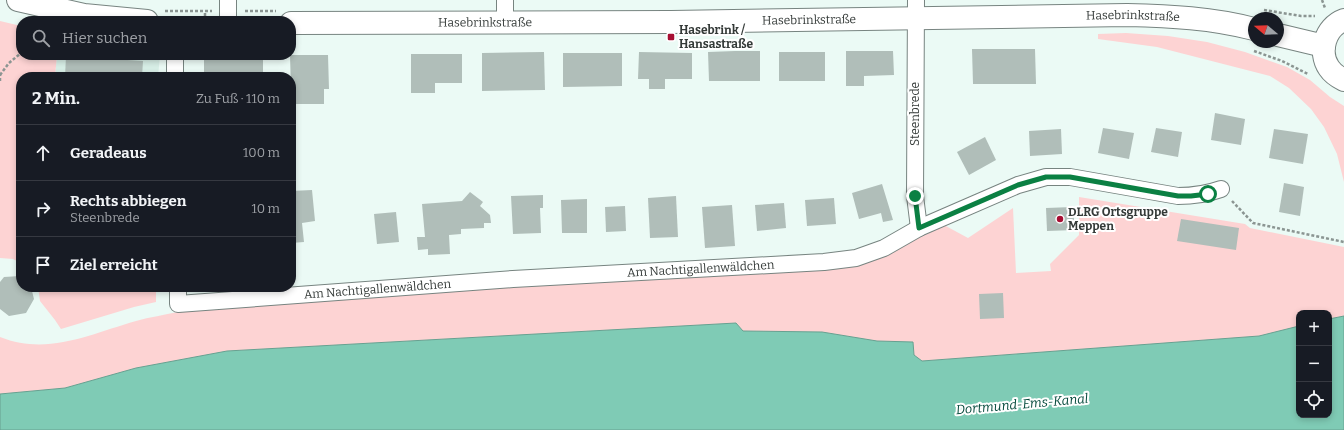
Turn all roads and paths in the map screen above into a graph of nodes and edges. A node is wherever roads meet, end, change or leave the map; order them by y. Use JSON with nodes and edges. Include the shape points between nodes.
{"nodes":[{"id":1,"x":18,"y":0,"type":"edge"},
{"id":2,"x":228,"y":0,"type":"edge"},
{"id":3,"x":505,"y":0,"type":"edge"},
{"id":4,"x":916,"y":9,"type":"edge"},
{"id":5,"x":205,"y":11,"type":"dead end"},
{"id":6,"x":84,"y":16,"type":"edge"},
{"id":7,"x":205,"y":16,"type":"edge"},
{"id":8,"x":228,"y":16,"type":"edge"},
{"id":9,"x":1344,"y":20,"type":"edge"},
{"id":10,"x":505,"y":22,"type":"junction"},
{"id":11,"x":296,"y":23,"type":"edge"},
{"id":12,"x":1284,"y":36,"type":"edge"},
{"id":13,"x":1248,"y":38,"type":"edge"},
{"id":14,"x":1324,"y":46,"type":"junction"},
{"id":15,"x":1264,"y":48,"type":"edge"},
{"id":16,"x":16,"y":57,"type":"edge"},
{"id":17,"x":175,"y":60,"type":"edge"},
{"id":18,"x":175,"y":72,"type":"edge"},
{"id":19,"x":0,"y":74,"type":"edge"},
{"id":20,"x":1311,"y":76,"type":"dead end"},
{"id":21,"x":1344,"y":80,"type":"edge"},
{"id":22,"x":0,"y":82,"type":"edge"},
{"id":23,"x":1221,"y":189,"type":"joint"},
{"id":24,"x":919,"y":228,"type":"junction"},
{"id":25,"x":1344,"y":242,"type":"edge"},
{"id":26,"x":178,"y":292,"type":"edge"}],
"edges":[{"from":1,"to":6,"type":"street"},
{"from":2,"to":8,"type":"street"},
{"from":3,"to":10,"type":"street"},
{"from":4,"to":10,"type":"street","name":"Hasebrinkstraße","via":[[671,22]]},
{"from":4,"to":13,"type":"street","name":"Hasebrinkstraße","via":[[1171,16],[1209,20]]},
{"from":4,"to":24,"type":"street","name":"Steenbrede","via":[[915,196]]},
{"from":5,"to":7,"type":"path"},
{"from":9,"to":14,"type":"street","via":[[1332,28]]},
{"from":10,"to":11,"type":"street","name":"Hasebrinkstraße"},
{"from":12,"to":14,"type":"street"},
{"from":14,"to":21,"type":"street","via":[[1329,68]]},
{"from":15,"to":20,"type":"path"},
{"from":16,"to":19,"type":"path"},
{"from":17,"to":18,"type":"street"},
{"from":19,"to":22,"type":"path"},
{"from":23,"to":24,"type":"street","name":"Am Nachtigallenwäldchen","via":[[1208,194],[1178,196],[1070,177],[1046,177],[1018,185]]},
{"from":23,"to":25,"type":"path","via":[[1253,223]]},
{"from":24,"to":26,"type":"street","name":"Am Nachtigallenwäldchen","via":[[884,248],[856,258],[824,262],[513,279],[178,304]]}]}
